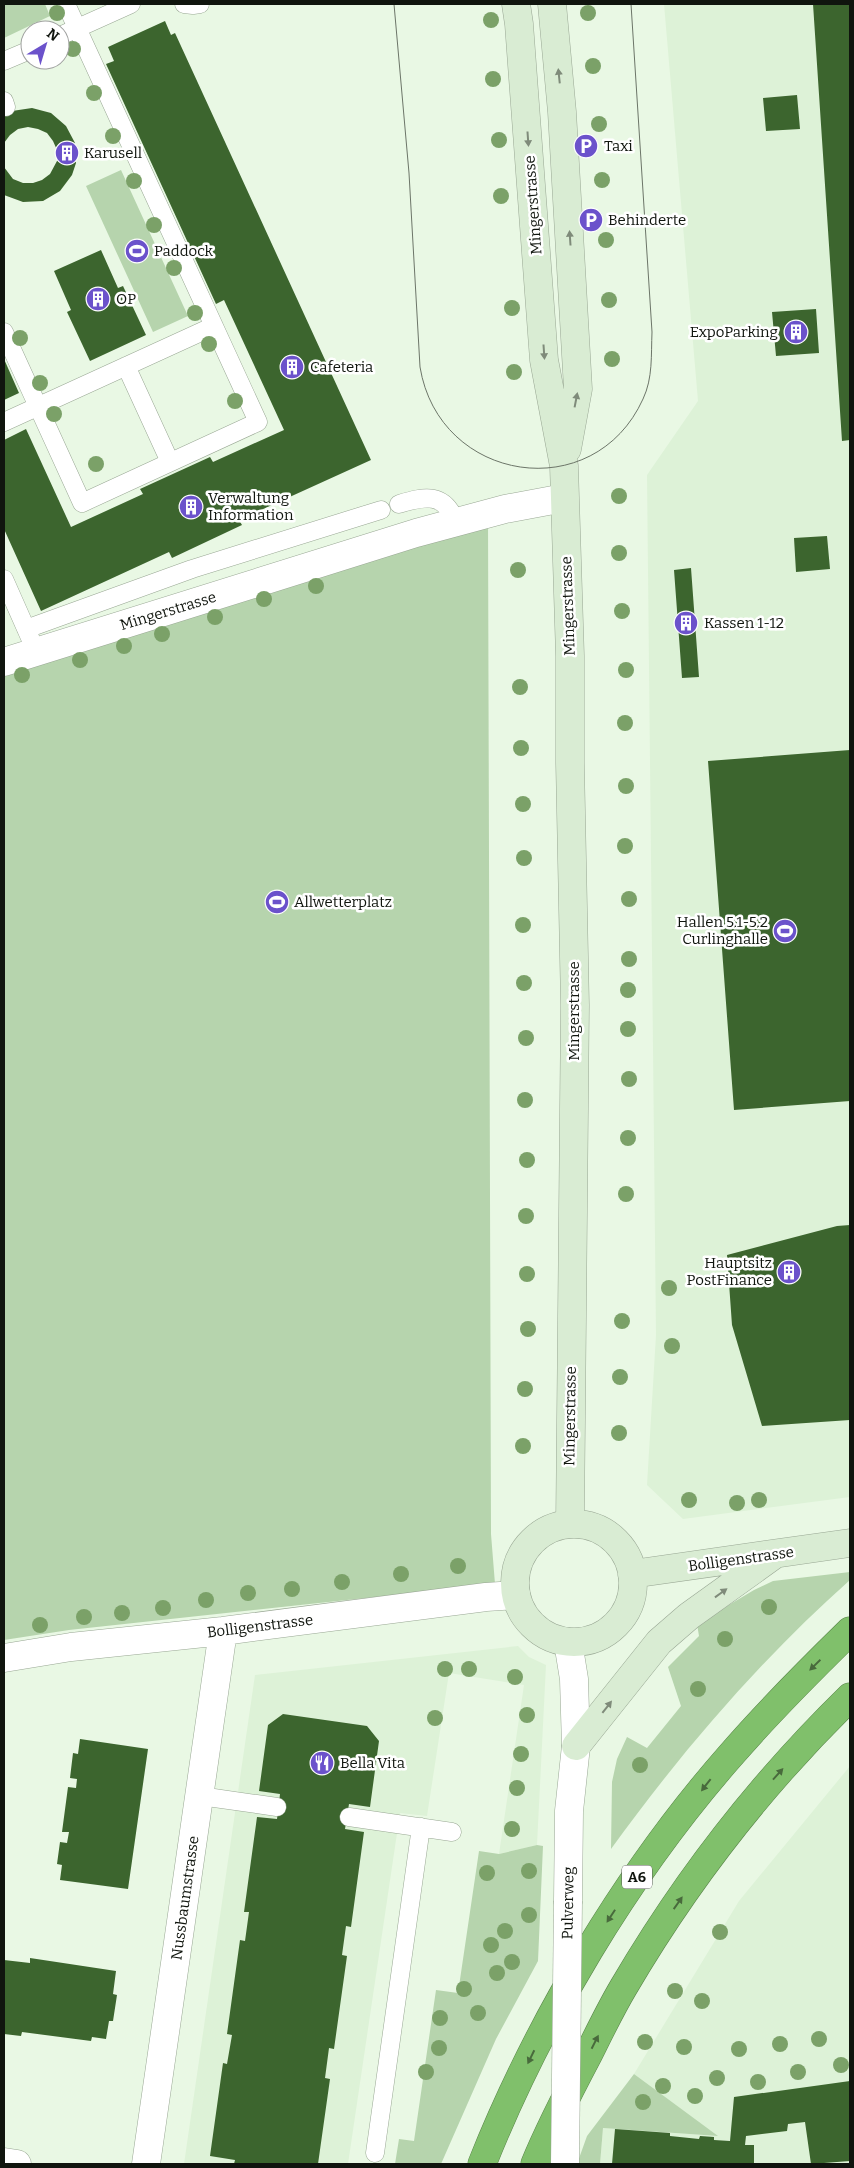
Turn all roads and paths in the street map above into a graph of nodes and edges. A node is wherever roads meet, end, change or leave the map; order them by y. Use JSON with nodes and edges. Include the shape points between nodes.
{"nodes":[{"id":1,"x":66,"y":4,"type":"edge"},
{"id":2,"x":131,"y":4,"type":"edge"},
{"id":3,"x":184,"y":4,"type":"edge"},
{"id":4,"x":200,"y":4,"type":"edge"},
{"id":5,"x":516,"y":4,"type":"edge"},
{"id":6,"x":552,"y":4,"type":"edge"},
{"id":7,"x":77,"y":28,"type":"junction"},
{"id":8,"x":70,"y":31,"type":"edge"},
{"id":9,"x":20,"y":55,"type":"edge"},
{"id":10,"x":4,"y":62,"type":"edge"},
{"id":11,"x":214,"y":326,"type":"junction"},
{"id":12,"x":4,"y":332,"type":"edge"},
{"id":13,"x":126,"y":366,"type":"junction"},
{"id":14,"x":38,"y":406,"type":"junction"},
{"id":15,"x":4,"y":422,"type":"edge"},
{"id":16,"x":170,"y":462,"type":"junction"},
{"id":17,"x":564,"y":466,"type":"junction"},
{"id":18,"x":564,"y":498,"type":"junction"},
{"id":19,"x":399,"y":504,"type":"dead end"},
{"id":20,"x":381,"y":510,"type":"dead end"},
{"id":21,"x":456,"y":522,"type":"junction"},
{"id":22,"x":4,"y":579,"type":"edge"},
{"id":23,"x":31,"y":641,"type":"junction"},
{"id":24,"x":4,"y":662,"type":"edge"},
{"id":25,"x":570,"y":1524,"type":"junction"},
{"id":26,"x":850,"y":1543,"type":"edge"},
{"id":27,"x":774,"y":1555,"type":"junction"},
{"id":28,"x":632,"y":1574,"type":"junction"},
{"id":29,"x":516,"y":1595,"type":"junction"},
{"id":30,"x":850,"y":1630,"type":"edge"},
{"id":31,"x":223,"y":1631,"type":"junction"},
{"id":32,"x":568,"y":1642,"type":"junction"},
{"id":33,"x":4,"y":1658,"type":"edge"},
{"id":34,"x":850,"y":1698,"type":"edge"},
{"id":35,"x":576,"y":1746,"type":"junction"},
{"id":36,"x":200,"y":1796,"type":"junction"},
{"id":37,"x":276,"y":1807,"type":"dead end"},
{"id":38,"x":349,"y":1817,"type":"dead end"},
{"id":39,"x":421,"y":1827,"type":"junction"},
{"id":40,"x":452,"y":1832,"type":"dead end"},
{"id":41,"x":375,"y":2154,"type":"dead end"},
{"id":42,"x":4,"y":2162,"type":"edge"},
{"id":43,"x":17,"y":2164,"type":"edge"},
{"id":44,"x":146,"y":2164,"type":"edge"},
{"id":45,"x":482,"y":2164,"type":"edge"},
{"id":46,"x":535,"y":2164,"type":"edge"},
{"id":47,"x":565,"y":2164,"type":"edge"}],
"edges":[{"from":1,"to":7,"type":"lane"},
{"from":2,"to":7,"type":"lane"},
{"from":3,"to":4,"type":"lane"},
{"from":5,"to":17,"type":"main road","name":"Mingerstrasse","one_way":true,"via":[[544,360]]},
{"from":17,"to":6,"type":"main road","name":"Mingerstrasse","one_way":true,"via":[[578,389],[562,112]]},
{"from":7,"to":8,"type":"lane"},
{"from":7,"to":11,"type":"lane"},
{"from":9,"to":10,"type":"lane"},
{"from":11,"to":13,"type":"lane"},
{"from":11,"to":16,"type":"lane","via":[[258,422]]},
{"from":12,"to":14,"type":"lane"},
{"from":13,"to":14,"type":"lane"},
{"from":13,"to":16,"type":"lane"},
{"from":14,"to":15,"type":"lane"},
{"from":14,"to":16,"type":"lane","via":[[82,503]]},
{"from":17,"to":18,"type":"main road","name":"Mingerstrasse"},
{"from":18,"to":21,"type":"street","name":"Mingerstrasse"},
{"from":18,"to":25,"type":"main road","name":"Mingerstrasse","via":[[570,656],[575,1005]]},
{"from":19,"to":21,"type":"lane","via":[[432,498],[449,508]]},
{"from":20,"to":23,"type":"lane","via":[[192,569]]},
{"from":21,"to":23,"type":"street","name":"Mingerstrasse"},
{"from":22,"to":23,"type":"lane"},
{"from":23,"to":24,"type":"street","name":"Mingerstrasse"},
{"from":25,"to":28,"type":"main road","via":[[595,1528],[614,1540],[628,1559]]},
{"from":25,"to":29,"type":"main road","via":[[550,1530],[529,1545],[517,1569]]},
{"from":26,"to":27,"type":"main road","name":"Bolligenstrasse"},
{"from":27,"to":28,"type":"main road","name":"Bolligenstrasse"},
{"from":35,"to":27,"type":"main road","one_way":true,"via":[[660,1642],[689,1616]]},
{"from":28,"to":32,"type":"main road","via":[[631,1600],[618,1623],[596,1638]]},
{"from":29,"to":31,"type":"street","name":"Bolligenstrasse"},
{"from":29,"to":32,"type":"main road","via":[[531,1623],[548,1636]]},
{"from":30,"to":45,"type":"highway","number":"A6","one_way":true,"via":[[729,1756],[675,1824],[623,1898],[583,1961],[532,2053]]},
{"from":31,"to":33,"type":"street","name":"Bolligenstrasse","via":[[71,1647]]},
{"from":31,"to":36,"type":"street","name":"Nussbaumstrasse"},
{"from":32,"to":35,"type":"street","name":"Pulverweg","via":[[574,1679]]},
{"from":46,"to":34,"type":"highway","one_way":true,"via":[[622,1989],[662,1925],[768,1785]]},
{"from":35,"to":47,"type":"street","name":"Pulverweg","bridge":true,"via":[[569,1811]]},
{"from":36,"to":37,"type":"lane"},
{"from":36,"to":44,"type":"street","name":"Nussbaumstrasse"},
{"from":38,"to":39,"type":"lane"},
{"from":39,"to":40,"type":"lane"},
{"from":39,"to":41,"type":"lane"},
{"from":42,"to":43,"type":"street"}]}
